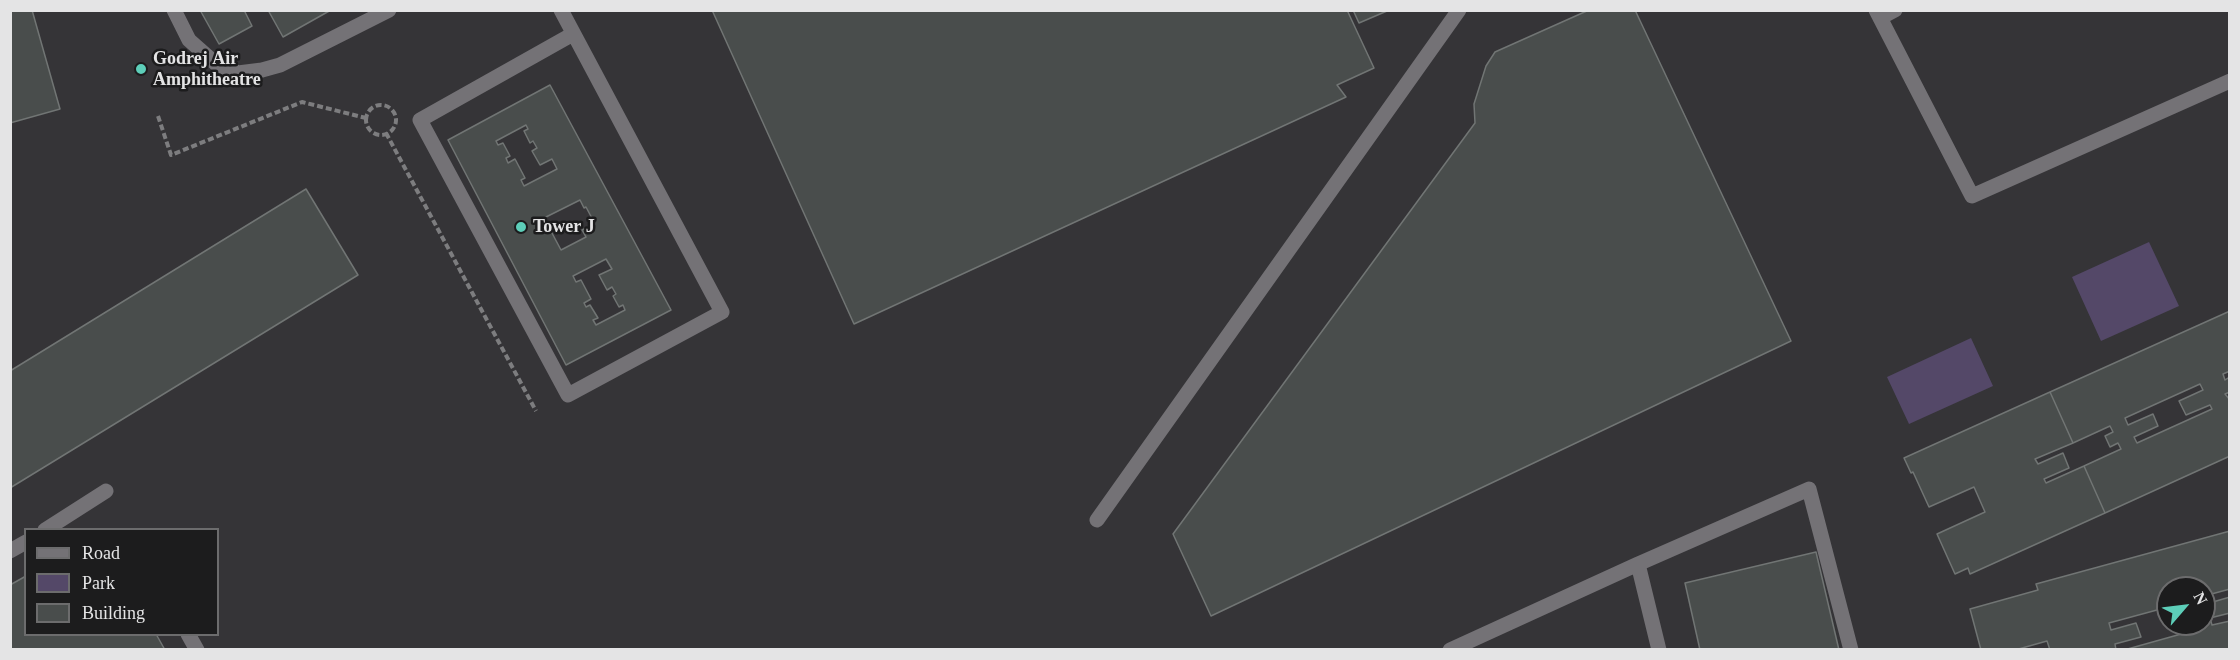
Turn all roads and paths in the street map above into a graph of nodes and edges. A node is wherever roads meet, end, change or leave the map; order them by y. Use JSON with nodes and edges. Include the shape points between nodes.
{"nodes":[{"id":1,"x":174,"y":10,"type":"edge"},
{"id":2,"x":389,"y":10,"type":"edge"},
{"id":3,"x":561,"y":10,"type":"edge"},
{"id":4,"x":1459,"y":10,"type":"edge"},
{"id":5,"x":1895,"y":10,"type":"edge"},
{"id":6,"x":1878,"y":14,"type":"edge"},
{"id":7,"x":573,"y":34,"type":"junction"},
{"id":8,"x":2229,"y":81,"type":"edge"},
{"id":9,"x":158,"y":116,"type":"dead end"},
{"id":10,"x":366,"y":118,"type":"junction"},
{"id":11,"x":386,"y":133,"type":"junction"},
{"id":12,"x":536,"y":411,"type":"dead end"},
{"id":13,"x":106,"y":491,"type":"dead end"},
{"id":14,"x":1097,"y":520,"type":"dead end"},
{"id":15,"x":48,"y":528,"type":"edge"},
{"id":16,"x":24,"y":543,"type":"edge"},
{"id":17,"x":10,"y":551,"type":"edge"},
{"id":18,"x":1638,"y":564,"type":"junction"},
{"id":19,"x":189,"y":636,"type":"edge"},
{"id":20,"x":197,"y":650,"type":"edge"},
{"id":21,"x":1450,"y":650,"type":"edge"},
{"id":22,"x":1659,"y":650,"type":"edge"},
{"id":23,"x":1851,"y":650,"type":"edge"}],
"edges":[{"from":1,"to":2,"type":"street","via":[[189,40],[215,63],[238,73],[280,65]]},
{"from":3,"to":7,"type":"street"},
{"from":4,"to":14,"type":"street"},
{"from":5,"to":6,"type":"street"},
{"from":6,"to":8,"type":"street","via":[[1972,196]]},
{"from":7,"to":7,"type":"street","via":[[722,312],[568,395],[420,120]]},
{"from":9,"to":10,"type":"path","via":[[171,155],[302,102]]},
{"from":10,"to":11,"type":"path","via":[[372,132]]},
{"from":10,"to":11,"type":"path","via":[[374,107],[383,105],[391,109],[396,118],[391,131]]},
{"from":11,"to":12,"type":"path"},
{"from":13,"to":15,"type":"street"},
{"from":16,"to":17,"type":"street"},
{"from":18,"to":21,"type":"street"},
{"from":18,"to":22,"type":"street"},
{"from":18,"to":23,"type":"street","via":[[1809,489]]},
{"from":19,"to":20,"type":"street"}]}
